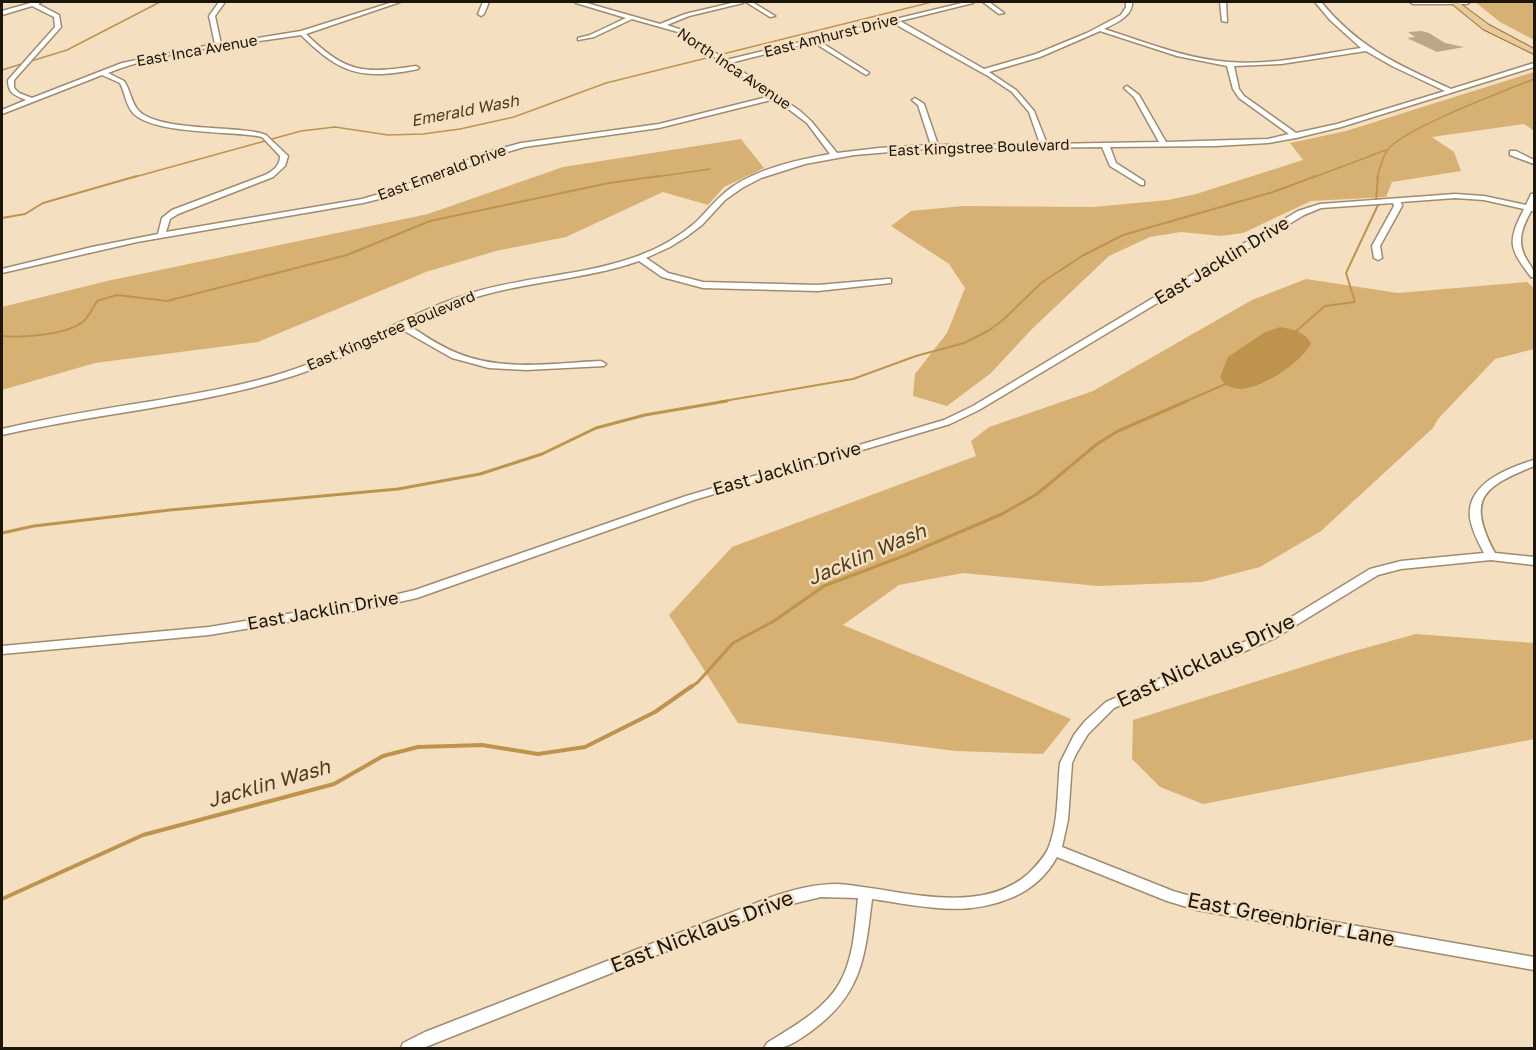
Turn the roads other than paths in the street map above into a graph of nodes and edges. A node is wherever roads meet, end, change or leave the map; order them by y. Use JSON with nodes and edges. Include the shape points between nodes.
{"nodes":[{"id":1,"x":222,"y":2,"type":"edge"},
{"id":2,"x":397,"y":2,"type":"edge"},
{"id":3,"x":486,"y":2,"type":"edge"},
{"id":4,"x":578,"y":2,"type":"edge"},
{"id":5,"x":741,"y":2,"type":"edge"},
{"id":6,"x":749,"y":2,"type":"edge"},
{"id":7,"x":971,"y":2,"type":"edge"},
{"id":8,"x":986,"y":2,"type":"edge"},
{"id":9,"x":1129,"y":2,"type":"edge"},
{"id":10,"x":1223,"y":2,"type":"edge"},
{"id":11,"x":1318,"y":2,"type":"edge"},
{"id":12,"x":1413,"y":2,"type":"edge"},
{"id":13,"x":1454,"y":2,"type":"edge"},
{"id":14,"x":1467,"y":2,"type":"edge"},
{"id":15,"x":36,"y":3,"type":"edge"},
{"id":16,"x":2,"y":13,"type":"edge"},
{"id":17,"x":1001,"y":13,"type":"dead end"},
{"id":18,"x":481,"y":14,"type":"dead end"},
{"id":19,"x":772,"y":16,"type":"dead end"},
{"id":20,"x":632,"y":17,"type":"junction"},
{"id":21,"x":893,"y":21,"type":"junction"},
{"id":22,"x":1225,"y":21,"type":"dead end"},
{"id":23,"x":662,"y":25,"type":"junction"},
{"id":24,"x":1099,"y":29,"type":"junction"},
{"id":25,"x":302,"y":33,"type":"junction"},
{"id":26,"x":580,"y":39,"type":"dead end"},
{"id":27,"x":813,"y":40,"type":"junction"},
{"id":28,"x":1534,"y":45,"type":"edge"},
{"id":29,"x":218,"y":46,"type":"junction"},
{"id":30,"x":1367,"y":49,"type":"junction"},
{"id":31,"x":1534,"y":52,"type":"edge"},
{"id":32,"x":724,"y":62,"type":"junction"},
{"id":33,"x":1230,"y":64,"type":"junction"},
{"id":34,"x":1534,"y":65,"type":"edge"},
{"id":35,"x":416,"y":68,"type":"dead end"},
{"id":36,"x":984,"y":71,"type":"junction"},
{"id":37,"x":100,"y":72,"type":"junction"},
{"id":38,"x":866,"y":73,"type":"dead end"},
{"id":39,"x":1127,"y":88,"type":"dead end"},
{"id":40,"x":1452,"y":91,"type":"junction"},
{"id":41,"x":776,"y":97,"type":"junction"},
{"id":42,"x":32,"y":100,"type":"junction"},
{"id":43,"x":915,"y":100,"type":"dead end"},
{"id":44,"x":2,"y":112,"type":"edge"},
{"id":45,"x":1296,"y":136,"type":"junction"},
{"id":46,"x":1164,"y":145,"type":"junction"},
{"id":47,"x":1044,"y":146,"type":"junction"},
{"id":48,"x":1105,"y":146,"type":"junction"},
{"id":49,"x":935,"y":147,"type":"junction"},
{"id":50,"x":1513,"y":153,"type":"dead end"},
{"id":51,"x":836,"y":157,"type":"junction"},
{"id":52,"x":1534,"y":162,"type":"edge"},
{"id":53,"x":1141,"y":183,"type":"dead end"},
{"id":54,"x":1534,"y":196,"type":"edge"},
{"id":55,"x":1396,"y":200,"type":"junction"},
{"id":56,"x":1532,"y":208,"type":"edge"},
{"id":57,"x":162,"y":234,"type":"junction"},
{"id":58,"x":640,"y":258,"type":"junction"},
{"id":59,"x":1378,"y":258,"type":"dead end"},
{"id":60,"x":2,"y":271,"type":"edge"},
{"id":61,"x":1534,"y":275,"type":"edge"},
{"id":62,"x":888,"y":281,"type":"dead end"},
{"id":63,"x":403,"y":326,"type":"junction"},
{"id":64,"x":601,"y":364,"type":"dead end"},
{"id":65,"x":2,"y":432,"type":"edge"},
{"id":66,"x":1534,"y":464,"type":"edge"},
{"id":67,"x":1491,"y":556,"type":"junction"},
{"id":68,"x":1534,"y":561,"type":"edge"},
{"id":69,"x":2,"y":650,"type":"edge"},
{"id":70,"x":1054,"y":850,"type":"junction"},
{"id":71,"x":866,"y":892,"type":"junction"},
{"id":72,"x":1534,"y":964,"type":"edge"},
{"id":73,"x":408,"y":1048,"type":"edge"},
{"id":74,"x":772,"y":1048,"type":"edge"}],
"edges":[{"from":1,"to":29,"type":"street","via":[[212,16]]},
{"from":2,"to":25,"type":"street","name":"East Inca Avenue"},
{"from":3,"to":18,"type":"street"},
{"from":4,"to":20,"type":"street","name":"North Inca Avenue"},
{"from":5,"to":23,"type":"street"},
{"from":6,"to":19,"type":"street"},
{"from":7,"to":21,"type":"street","name":"East Amhurst Drive"},
{"from":8,"to":17,"type":"street"},
{"from":9,"to":24,"type":"street","via":[[1123,16]]},
{"from":10,"to":22,"type":"street"},
{"from":11,"to":30,"type":"street","via":[[1335,24]]},
{"from":12,"to":13,"type":"street"},
{"from":13,"to":14,"type":"street"},
{"from":13,"to":31,"type":"main road","via":[[1486,27]]},
{"from":14,"to":28,"type":"main road","via":[[1498,26]]},
{"from":15,"to":16,"type":"street"},
{"from":15,"to":42,"type":"street","via":[[57,16],[59,23],[11,80],[11,88],[17,94]]},
{"from":20,"to":23,"type":"street","name":"North Inca Avenue"},
{"from":20,"to":26,"type":"street"},
{"from":21,"to":27,"type":"street","name":"East Amhurst Drive"},
{"from":21,"to":36,"type":"street"},
{"from":23,"to":32,"type":"street","name":"North Inca Avenue","via":[[680,31]]},
{"from":24,"to":33,"type":"street","via":[[1187,56]]},
{"from":24,"to":36,"type":"street","via":[[1048,53]]},
{"from":25,"to":29,"type":"street","name":"East Inca Avenue"},
{"from":25,"to":35,"type":"street","via":[[317,49],[351,71]]},
{"from":27,"to":32,"type":"street","name":"East Amhurst Drive"},
{"from":27,"to":38,"type":"street"},
{"from":29,"to":37,"type":"street","name":"East Inca Avenue","via":[[152,57]]},
{"from":30,"to":33,"type":"street"},
{"from":30,"to":40,"type":"street"},
{"from":32,"to":41,"type":"street","name":"North Inca Avenue"},
{"from":33,"to":45,"type":"street","via":[[1241,97]]},
{"from":34,"to":40,"type":"street","name":"East Kingstree Boulevard"},
{"from":36,"to":47,"type":"street","via":[[1022,99],[1032,112]]},
{"from":37,"to":42,"type":"street","name":"East Inca Avenue"},
{"from":37,"to":57,"type":"street","via":[[122,82],[135,112],[145,119],[258,134],[284,156],[280,168],[268,177],[175,212],[166,218]]},
{"from":39,"to":46,"type":"street","via":[[1137,96]]},
{"from":40,"to":45,"type":"street","name":"East Kingstree Boulevard"},
{"from":41,"to":51,"type":"street","name":"North Inca Avenue","via":[[809,122]]},
{"from":41,"to":57,"type":"street","name":"East Emerald Drive","via":[[659,126],[524,145],[363,201]]},
{"from":42,"to":44,"type":"street","name":"East Inca Avenue"},
{"from":43,"to":49,"type":"street","via":[[921,104]]},
{"from":45,"to":46,"type":"street","name":"East Kingstree Boulevard","via":[[1234,144]]},
{"from":46,"to":48,"type":"street","name":"East Kingstree Boulevard"},
{"from":47,"to":48,"type":"street","name":"East Kingstree Boulevard"},
{"from":47,"to":49,"type":"street","name":"East Kingstree Boulevard"},
{"from":48,"to":53,"type":"street","via":[[1113,164]]},
{"from":49,"to":51,"type":"street","name":"East Kingstree Boulevard"},
{"from":50,"to":52,"type":"street"},
{"from":51,"to":58,"type":"street","name":"East Kingstree Boulevard","via":[[781,168],[744,183],[681,237]]},
{"from":54,"to":56,"type":"street"},
{"from":55,"to":56,"type":"street","name":"East Jacklin Drive","via":[[1455,196]]},
{"from":55,"to":59,"type":"street","via":[[1398,206],[1377,246]]},
{"from":55,"to":69,"type":"street","name":"East Jacklin Drive","via":[[1332,204],[1301,213],[946,423],[679,501],[444,585],[377,603],[208,631]]},
{"from":56,"to":61,"type":"street","via":[[1518,228],[1515,242]]},
{"from":57,"to":60,"type":"street","name":"East Emerald Drive"},
{"from":58,"to":62,"type":"street","via":[[669,277],[703,285],[818,288]]},
{"from":58,"to":63,"type":"street","name":"East Kingstree Boulevard","via":[[601,270],[485,292],[447,304]]},
{"from":63,"to":64,"type":"street","via":[[455,356],[478,363]]},
{"from":63,"to":65,"type":"street","name":"East Kingstree Boulevard","via":[[339,356],[267,380]]},
{"from":66,"to":67,"type":"street","via":[[1495,480],[1476,500],[1477,532]]},
{"from":67,"to":68,"type":"street","name":"East Nicklaus Drive"},
{"from":67,"to":70,"type":"street","name":"East Nicklaus Drive","via":[[1401,565],[1374,572],[1281,630],[1110,705],[1070,750]]},
{"from":70,"to":71,"type":"street","name":"East Nicklaus Drive","via":[[1034,877],[1004,896],[984,902],[933,903]]},
{"from":70,"to":72,"type":"street","name":"East Greenbrier Lane","via":[[1197,904]]},
{"from":71,"to":73,"type":"street","name":"East Nicklaus Drive","via":[[819,891],[774,902]]},
{"from":71,"to":74,"type":"street","via":[[855,959],[837,999]]}]}
